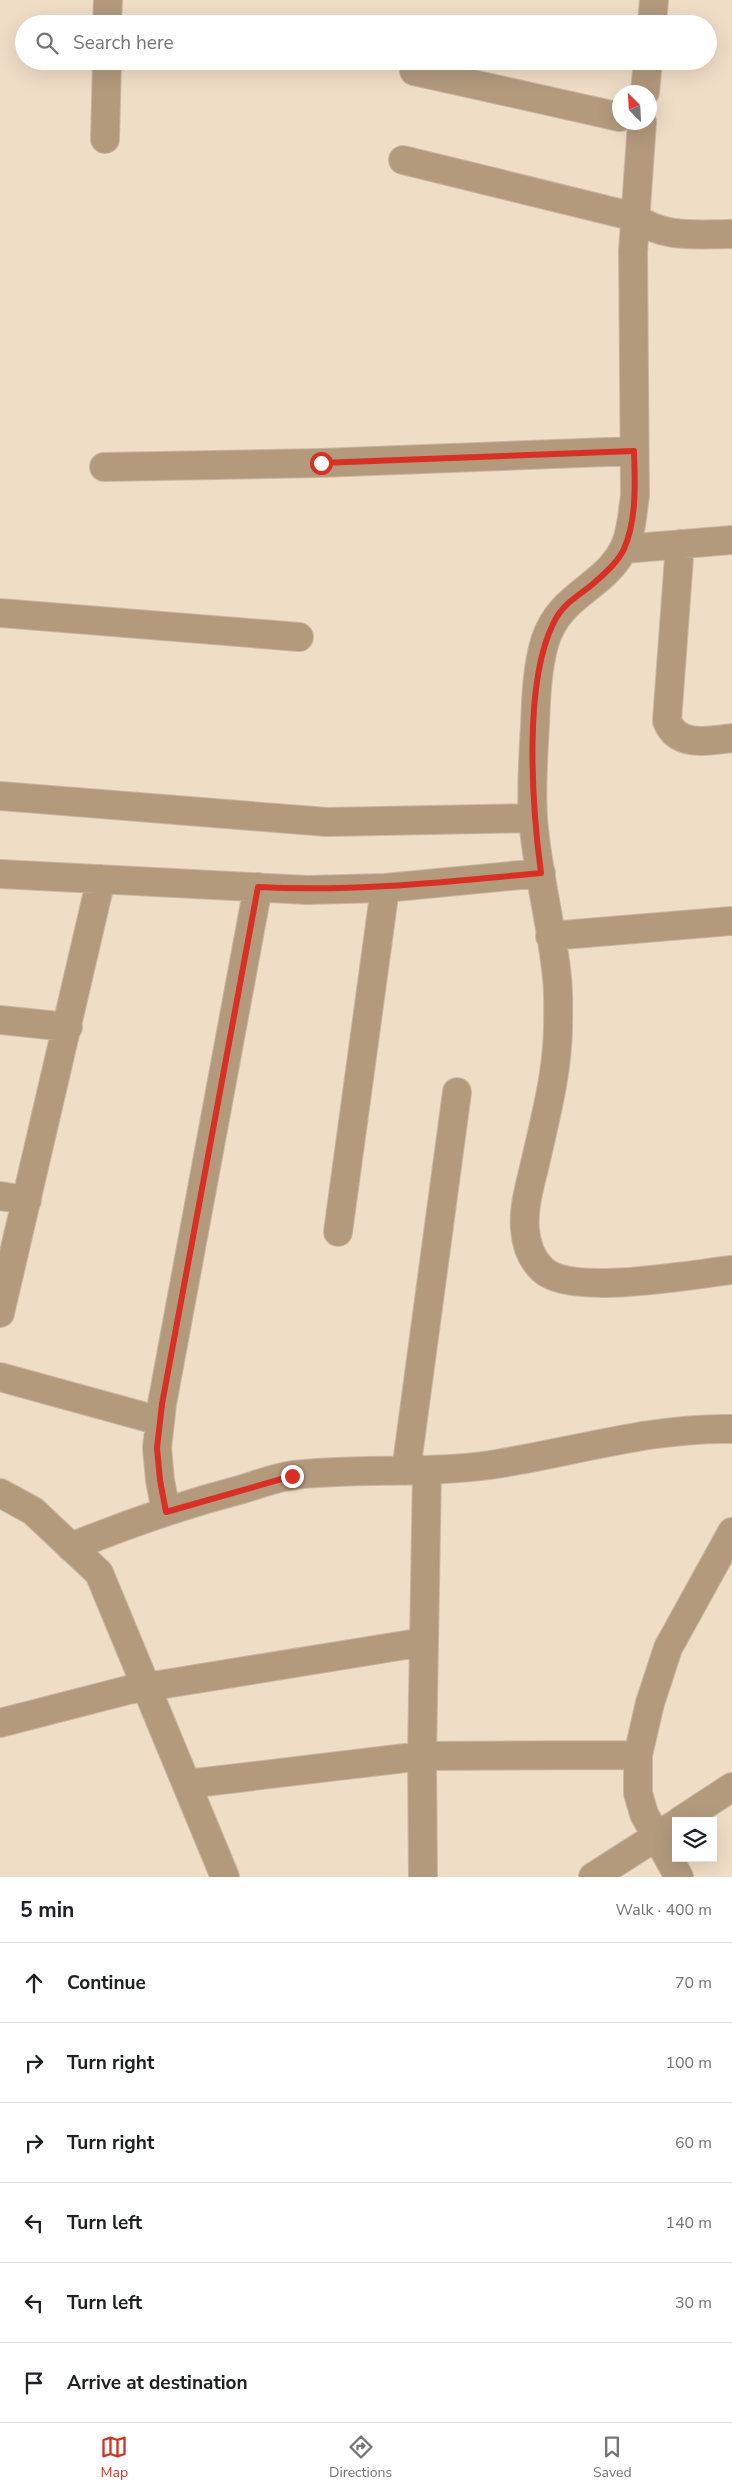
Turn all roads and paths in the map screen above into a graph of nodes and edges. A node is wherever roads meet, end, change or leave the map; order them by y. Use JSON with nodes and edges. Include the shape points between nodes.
{"nodes":[{"id":1,"x":108,"y":0,"type":"edge"},
{"id":2,"x":654,"y":0,"type":"edge"},
{"id":3,"x":107,"y":15,"type":"edge"},
{"id":4,"x":653,"y":15,"type":"edge"},
{"id":5,"x":107,"y":70,"type":"edge"},
{"id":6,"x":647,"y":70,"type":"edge"},
{"id":7,"x":414,"y":71,"type":"dead end"},
{"id":8,"x":646,"y":85,"type":"edge"},
{"id":9,"x":612,"y":115,"type":"edge"},
{"id":10,"x":641,"y":130,"type":"edge"},
{"id":11,"x":105,"y":139,"type":"dead end"},
{"id":12,"x":403,"y":160,"type":"dead end"},
{"id":13,"x":635,"y":217,"type":"junction"},
{"id":14,"x":732,"y":234,"type":"edge"},
{"id":15,"x":634,"y":451,"type":"junction"},
{"id":16,"x":104,"y":467,"type":"dead end"},
{"id":17,"x":732,"y":540,"type":"edge"},
{"id":18,"x":680,"y":544,"type":"junction"},
{"id":19,"x":624,"y":549,"type":"junction"},
{"id":20,"x":0,"y":613,"type":"edge"},
{"id":21,"x":299,"y":637,"type":"dead end"},
{"id":22,"x":732,"y":738,"type":"edge"},
{"id":23,"x":0,"y":796,"type":"edge"},
{"id":24,"x":533,"y":818,"type":"junction"},
{"id":25,"x":541,"y":873,"type":"junction"},
{"id":26,"x":0,"y":874,"type":"edge"},
{"id":27,"x":101,"y":879,"type":"junction"},
{"id":28,"x":258,"y":887,"type":"junction"},
{"id":29,"x":385,"y":888,"type":"junction"},
{"id":30,"x":732,"y":921,"type":"edge"},
{"id":31,"x":550,"y":936,"type":"junction"},
{"id":32,"x":0,"y":1020,"type":"edge"},
{"id":33,"x":68,"y":1027,"type":"junction"},
{"id":34,"x":457,"y":1092,"type":"dead end"},
{"id":35,"x":0,"y":1196,"type":"edge"},
{"id":36,"x":27,"y":1200,"type":"junction"},
{"id":37,"x":338,"y":1232,"type":"dead end"},
{"id":38,"x":732,"y":1270,"type":"edge"},
{"id":39,"x":0,"y":1313,"type":"edge"},
{"id":40,"x":0,"y":1377,"type":"edge"},
{"id":41,"x":160,"y":1421,"type":"junction"},
{"id":42,"x":732,"y":1429,"type":"edge"},
{"id":43,"x":416,"y":1471,"type":"junction"},
{"id":44,"x":0,"y":1492,"type":"edge"},
{"id":45,"x":166,"y":1512,"type":"junction"},
{"id":46,"x":732,"y":1532,"type":"edge"},
{"id":47,"x":71,"y":1547,"type":"junction"},
{"id":48,"x":424,"y":1642,"type":"junction"},
{"id":49,"x":146,"y":1688,"type":"junction"},
{"id":50,"x":0,"y":1723,"type":"edge"},
{"id":51,"x":638,"y":1755,"type":"junction"},
{"id":52,"x":422,"y":1756,"type":"junction"},
{"id":53,"x":187,"y":1784,"type":"junction"},
{"id":54,"x":732,"y":1787,"type":"edge"},
{"id":55,"x":686,"y":1817,"type":"edge"},
{"id":56,"x":666,"y":1830,"type":"edge"},
{"id":57,"x":225,"y":1877,"type":"edge"},
{"id":58,"x":422,"y":1877,"type":"edge"},
{"id":59,"x":593,"y":1877,"type":"edge"},
{"id":60,"x":679,"y":1877,"type":"edge"}],
"edges":[{"from":1,"to":3,"type":"street"},
{"from":2,"to":4,"type":"street"},
{"from":5,"to":11,"type":"street"},
{"from":6,"to":8,"type":"street"},
{"from":7,"to":9,"type":"street"},
{"from":10,"to":13,"type":"street"},
{"from":12,"to":13,"type":"street"},
{"from":13,"to":14,"type":"street","via":[[646,226],[663,232]]},
{"from":13,"to":15,"type":"street"},
{"from":15,"to":16,"type":"street","via":[[321,463]]},
{"from":15,"to":19,"type":"street","via":[[635,496]]},
{"from":17,"to":18,"type":"street"},
{"from":18,"to":19,"type":"street"},
{"from":18,"to":22,"type":"street","via":[[667,721],[670,729],[687,740],[706,742]]},
{"from":19,"to":24,"type":"street","via":[[608,570],[566,603],[546,639],[535,709]]},
{"from":20,"to":21,"type":"street"},
{"from":23,"to":24,"type":"street","via":[[327,822]]},
{"from":24,"to":25,"type":"street"},
{"from":25,"to":29,"type":"street"},
{"from":25,"to":31,"type":"street"},
{"from":26,"to":27,"type":"street"},
{"from":27,"to":28,"type":"street"},
{"from":27,"to":33,"type":"street"},
{"from":28,"to":29,"type":"street","via":[[307,890]]},
{"from":28,"to":41,"type":"street"},
{"from":29,"to":37,"type":"street"},
{"from":30,"to":31,"type":"street"},
{"from":31,"to":38,"type":"street","via":[[558,980],[558,1032],[554,1078],[524,1228],[529,1252],[544,1271],[562,1280],[589,1283]]},
{"from":32,"to":33,"type":"street"},
{"from":33,"to":36,"type":"street"},
{"from":34,"to":43,"type":"street"},
{"from":35,"to":36,"type":"street"},
{"from":36,"to":39,"type":"street"},
{"from":40,"to":41,"type":"street"},
{"from":41,"to":45,"type":"street","via":[[157,1448]]},
{"from":42,"to":43,"type":"street","via":[[678,1430],[498,1464]]},
{"from":43,"to":45,"type":"street","via":[[343,1471],[292,1476]]},
{"from":43,"to":48,"type":"street"},
{"from":44,"to":47,"type":"street","via":[[34,1511]]},
{"from":45,"to":47,"type":"street"},
{"from":46,"to":51,"type":"street","via":[[668,1648]]},
{"from":47,"to":49,"type":"street","via":[[99,1573]]},
{"from":48,"to":49,"type":"street"},
{"from":48,"to":52,"type":"street"},
{"from":49,"to":50,"type":"street"},
{"from":49,"to":53,"type":"street"},
{"from":51,"to":52,"type":"street"},
{"from":51,"to":56,"type":"street","via":[[638,1792],[644,1814]]},
{"from":52,"to":53,"type":"street"},
{"from":52,"to":58,"type":"street"},
{"from":53,"to":57,"type":"street"},
{"from":54,"to":55,"type":"street"},
{"from":56,"to":59,"type":"street"},
{"from":56,"to":60,"type":"street"}]}
